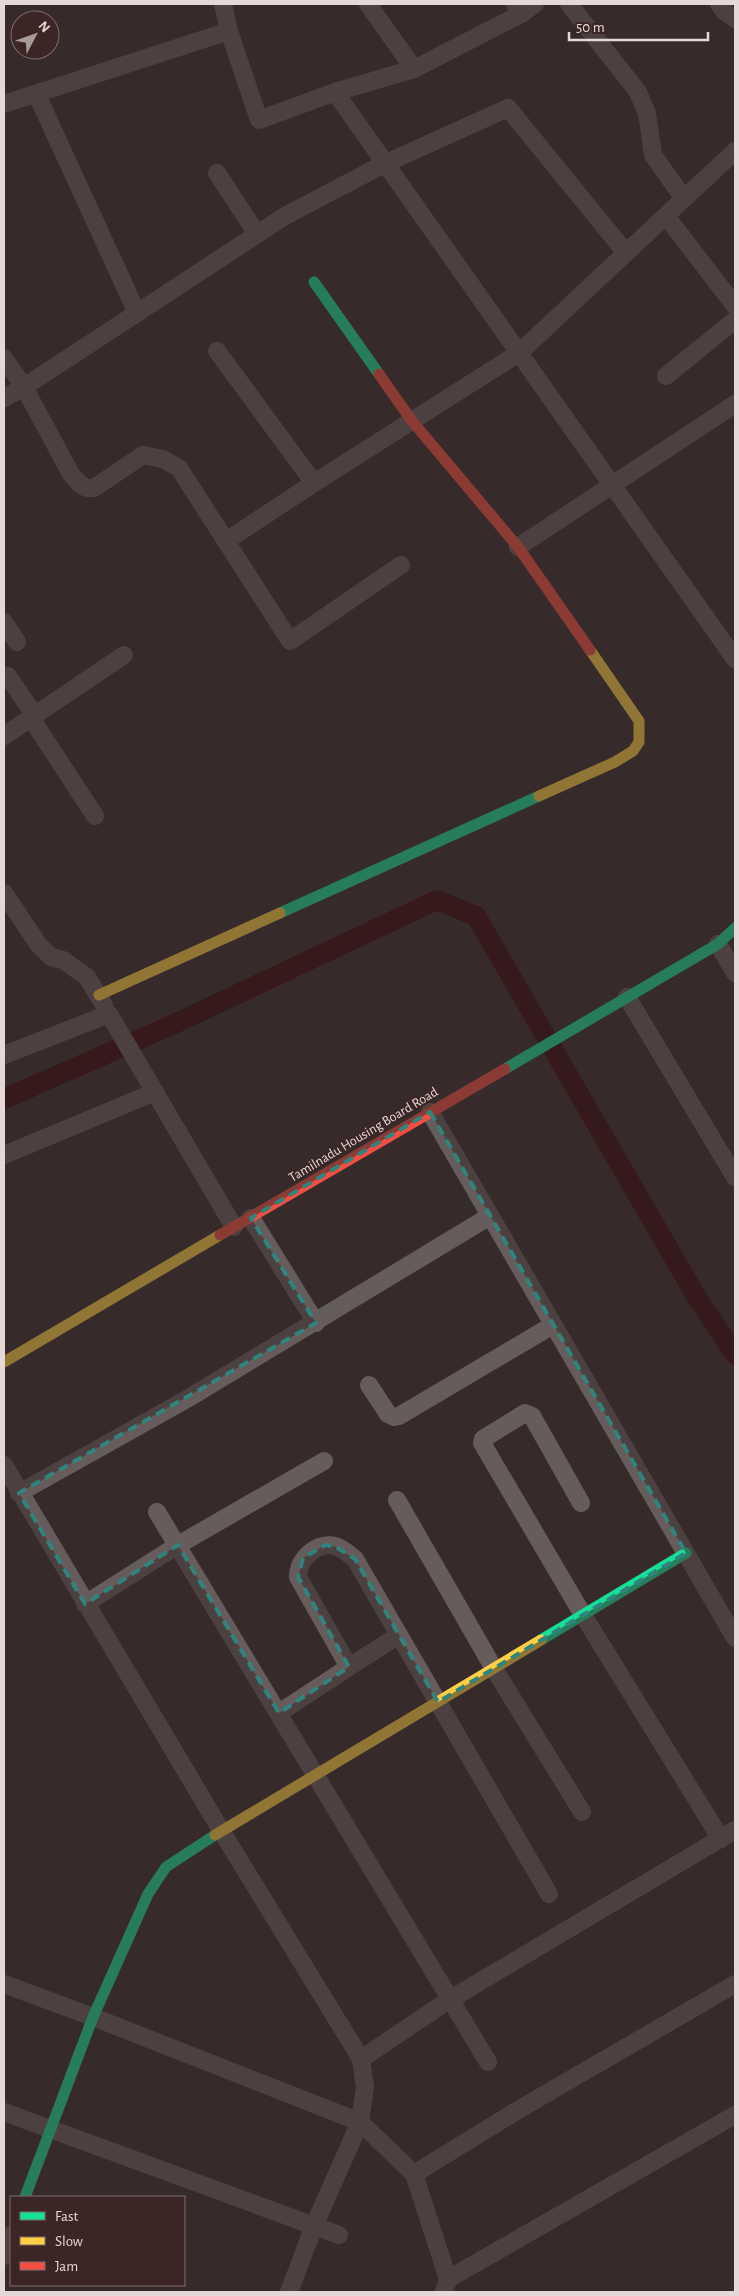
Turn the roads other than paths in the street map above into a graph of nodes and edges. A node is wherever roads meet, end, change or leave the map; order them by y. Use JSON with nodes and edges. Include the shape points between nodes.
{"nodes":[{"id":1,"x":223,"y":4,"type":"edge"},
{"id":2,"x":368,"y":4,"type":"edge"},
{"id":3,"x":569,"y":4,"type":"edge"},
{"id":4,"x":719,"y":4,"type":"edge"},
{"id":5,"x":524,"y":7,"type":"edge"},
{"id":6,"x":735,"y":19,"type":"edge"},
{"id":7,"x":229,"y":31,"type":"junction"},
{"id":8,"x":414,"y":69,"type":"junction"},
{"id":9,"x":335,"y":92,"type":"junction"},
{"id":10,"x":37,"y":95,"type":"junction"},
{"id":11,"x":4,"y":104,"type":"edge"},
{"id":12,"x":735,"y":151,"type":"edge"},
{"id":13,"x":384,"y":164,"type":"junction"},
{"id":14,"x":217,"y":173,"type":"dead end"},
{"id":15,"x":684,"y":199,"type":"junction"},
{"id":16,"x":666,"y":216,"type":"junction"},
{"id":17,"x":257,"y":234,"type":"junction"},
{"id":18,"x":626,"y":253,"type":"junction"},
{"id":19,"x":314,"y":282,"type":"dead end"},
{"id":20,"x":735,"y":306,"type":"edge"},
{"id":21,"x":137,"y":313,"type":"junction"},
{"id":22,"x":735,"y":320,"type":"edge"},
{"id":23,"x":217,"y":352,"type":"dead end"},
{"id":24,"x":519,"y":353,"type":"junction"},
{"id":25,"x":4,"y":358,"type":"edge"},
{"id":26,"x":666,"y":376,"type":"dead end"},
{"id":27,"x":24,"y":387,"type":"junction"},
{"id":28,"x":4,"y":398,"type":"edge"},
{"id":29,"x":735,"y":404,"type":"edge"},
{"id":30,"x":412,"y":421,"type":"junction"},
{"id":31,"x":314,"y":483,"type":"junction"},
{"id":32,"x":612,"y":485,"type":"junction"},
{"id":33,"x":226,"y":541,"type":"junction"},
{"id":34,"x":518,"y":547,"type":"junction"},
{"id":35,"x":401,"y":565,"type":"dead end"},
{"id":36,"x":4,"y":622,"type":"edge"},
{"id":37,"x":17,"y":642,"type":"dead end"},
{"id":38,"x":124,"y":655,"type":"dead end"},
{"id":39,"x":735,"y":658,"type":"edge"},
{"id":40,"x":8,"y":676,"type":"dead end"},
{"id":41,"x":33,"y":717,"type":"junction"},
{"id":42,"x":4,"y":736,"type":"edge"},
{"id":43,"x":95,"y":816,"type":"dead end"},
{"id":44,"x":4,"y":894,"type":"edge"},
{"id":45,"x":735,"y":928,"type":"edge"},
{"id":46,"x":718,"y":944,"type":"junction"},
{"id":47,"x":735,"y":973,"type":"edge"},
{"id":48,"x":99,"y":995,"type":"junction"},
{"id":49,"x":627,"y":997,"type":"junction"},
{"id":50,"x":113,"y":1021,"type":"junction"},
{"id":51,"x":4,"y":1055,"type":"edge"},
{"id":52,"x":155,"y":1092,"type":"junction"},
{"id":53,"x":430,"y":1112,"type":"junction"},
{"id":54,"x":4,"y":1156,"type":"edge"},
{"id":55,"x":735,"y":1177,"type":"edge"},
{"id":56,"x":490,"y":1216,"type":"junction"},
{"id":57,"x":251,"y":1218,"type":"junction"},
{"id":58,"x":234,"y":1227,"type":"junction"},
{"id":59,"x":316,"y":1322,"type":"junction"},
{"id":60,"x":554,"y":1325,"type":"junction"},
{"id":61,"x":4,"y":1362,"type":"edge"},
{"id":62,"x":369,"y":1385,"type":"dead end"},
{"id":63,"x":324,"y":1461,"type":"dead end"},
{"id":64,"x":4,"y":1465,"type":"edge"},
{"id":65,"x":19,"y":1493,"type":"junction"},
{"id":66,"x":397,"y":1500,"type":"dead end"},
{"id":67,"x":581,"y":1503,"type":"dead end"},
{"id":68,"x":157,"y":1512,"type":"dead end"},
{"id":69,"x":178,"y":1545,"type":"junction"},
{"id":70,"x":686,"y":1553,"type":"junction"},
{"id":71,"x":85,"y":1604,"type":"junction"},
{"id":72,"x":583,"y":1615,"type":"junction"},
{"id":73,"x":399,"y":1635,"type":"junction"},
{"id":74,"x":735,"y":1638,"type":"edge"},
{"id":75,"x":349,"y":1667,"type":"junction"},
{"id":76,"x":493,"y":1667,"type":"junction"},
{"id":77,"x":438,"y":1702,"type":"junction"},
{"id":78,"x":279,"y":1714,"type":"junction"},
{"id":79,"x":316,"y":1775,"type":"junction"},
{"id":80,"x":582,"y":1812,"type":"dead end"},
{"id":81,"x":222,"y":1832,"type":"junction"},
{"id":82,"x":728,"y":1835,"type":"edge"},
{"id":83,"x":549,"y":1894,"type":"dead end"},
{"id":84,"x":4,"y":1984,"type":"edge"},
{"id":85,"x":735,"y":1984,"type":"edge"},
{"id":86,"x":449,"y":2000,"type":"junction"},
{"id":87,"x":93,"y":2017,"type":"junction"},
{"id":88,"x":361,"y":2059,"type":"junction"},
{"id":89,"x":488,"y":2062,"type":"dead end"},
{"id":90,"x":4,"y":2112,"type":"edge"},
{"id":91,"x":735,"y":2115,"type":"edge"},
{"id":92,"x":360,"y":2122,"type":"junction"},
{"id":93,"x":50,"y":2130,"type":"junction"},
{"id":94,"x":414,"y":2174,"type":"junction"},
{"id":95,"x":25,"y":2196,"type":"edge"},
{"id":96,"x":314,"y":2226,"type":"junction"},
{"id":97,"x":339,"y":2235,"type":"dead end"},
{"id":98,"x":10,"y":2238,"type":"edge"},
{"id":99,"x":4,"y":2256,"type":"edge"},
{"id":100,"x":446,"y":2286,"type":"edge"},
{"id":101,"x":289,"y":2292,"type":"edge"}],
"edges":[{"from":1,"to":7,"type":"street"},
{"from":2,"to":8,"type":"street"},
{"from":3,"to":15,"type":"street","via":[[638,92],[647,113],[653,155]]},
{"from":4,"to":6,"type":"street"},
{"from":5,"to":8,"type":"street"},
{"from":7,"to":9,"type":"street","via":[[259,120]]},
{"from":7,"to":10,"type":"street","via":[[80,78]]},
{"from":8,"to":9,"type":"street"},
{"from":9,"to":13,"type":"street"},
{"from":10,"to":11,"type":"street"},
{"from":10,"to":21,"type":"street"},
{"from":12,"to":15,"type":"street"},
{"from":13,"to":17,"type":"street"},
{"from":13,"to":18,"type":"street","via":[[508,108]]},
{"from":13,"to":24,"type":"street"},
{"from":14,"to":17,"type":"street"},
{"from":15,"to":16,"type":"street"},
{"from":16,"to":18,"type":"street"},
{"from":16,"to":20,"type":"street"},
{"from":17,"to":21,"type":"street"},
{"from":18,"to":24,"type":"street"},
{"from":19,"to":30,"type":"street"},
{"from":21,"to":27,"type":"street"},
{"from":22,"to":26,"type":"street"},
{"from":23,"to":31,"type":"street"},
{"from":24,"to":30,"type":"street"},
{"from":24,"to":32,"type":"street"},
{"from":25,"to":27,"type":"street"},
{"from":27,"to":28,"type":"street"},
{"from":27,"to":33,"type":"street","via":[[80,485],[94,488],[144,456],[163,459],[179,468]]},
{"from":29,"to":32,"type":"street"},
{"from":30,"to":31,"type":"street"},
{"from":30,"to":34,"type":"street"},
{"from":31,"to":33,"type":"street"},
{"from":32,"to":34,"type":"street"},
{"from":32,"to":39,"type":"street"},
{"from":33,"to":35,"type":"street","via":[[290,641]]},
{"from":34,"to":48,"type":"street","via":[[639,721],[642,732],[633,751],[615,762]]},
{"from":36,"to":37,"type":"street"},
{"from":38,"to":41,"type":"street"},
{"from":40,"to":41,"type":"street"},
{"from":41,"to":42,"type":"street"},
{"from":41,"to":43,"type":"street"},
{"from":44,"to":48,"type":"street","via":[[38,944],[51,957],[63,960],[88,977]]},
{"from":45,"to":46,"type":"street","name":"Tamilnadu Housing Board Road"},
{"from":46,"to":47,"type":"street"},
{"from":46,"to":49,"type":"street","name":"Tamilnadu Housing Board Road"},
{"from":48,"to":50,"type":"street"},
{"from":49,"to":53,"type":"street","name":"Tamilnadu Housing Board Road"},
{"from":49,"to":55,"type":"street"},
{"from":50,"to":51,"type":"street"},
{"from":50,"to":52,"type":"street"},
{"from":52,"to":54,"type":"street"},
{"from":52,"to":58,"type":"street"},
{"from":53,"to":56,"type":"street"},
{"from":53,"to":57,"type":"street","name":"Tamilnadu Housing Board Road"},
{"from":56,"to":59,"type":"street"},
{"from":56,"to":60,"type":"street"},
{"from":57,"to":58,"type":"street","name":"Tamilnadu Housing Board Road"},
{"from":57,"to":59,"type":"street"},
{"from":58,"to":61,"type":"street","name":"Tamilnadu Housing Board Road"},
{"from":59,"to":65,"type":"street","via":[[187,1400]]},
{"from":60,"to":62,"type":"street","via":[[394,1418]]},
{"from":60,"to":70,"type":"street"},
{"from":63,"to":69,"type":"street"},
{"from":64,"to":65,"type":"street"},
{"from":65,"to":71,"type":"street"},
{"from":66,"to":76,"type":"street"},
{"from":67,"to":72,"type":"street","via":[[528,1413],[483,1439],[482,1443]]},
{"from":68,"to":69,"type":"street"},
{"from":69,"to":71,"type":"street"},
{"from":69,"to":78,"type":"street"},
{"from":70,"to":72,"type":"street"},
{"from":70,"to":74,"type":"street"},
{"from":71,"to":81,"type":"street"},
{"from":72,"to":76,"type":"street"},
{"from":72,"to":82,"type":"street"},
{"from":73,"to":75,"type":"street"},
{"from":73,"to":75,"type":"street","via":[[355,1559],[336,1546],[325,1545],[312,1552],[303,1558],[298,1577]]},
{"from":73,"to":77,"type":"street"},
{"from":75,"to":78,"type":"street"},
{"from":76,"to":77,"type":"street"},
{"from":76,"to":80,"type":"street"},
{"from":77,"to":79,"type":"street"},
{"from":77,"to":83,"type":"street"},
{"from":78,"to":79,"type":"street"},
{"from":79,"to":81,"type":"street"},
{"from":79,"to":86,"type":"street"},
{"from":81,"to":87,"type":"street","via":[[166,1867],[148,1894]]},
{"from":81,"to":88,"type":"street"},
{"from":82,"to":86,"type":"street"},
{"from":84,"to":87,"type":"street"},
{"from":85,"to":94,"type":"street"},
{"from":86,"to":88,"type":"street"},
{"from":86,"to":89,"type":"street"},
{"from":87,"to":92,"type":"street"},
{"from":87,"to":93,"type":"street"},
{"from":88,"to":92,"type":"street","via":[[365,2088]]},
{"from":90,"to":93,"type":"street"},
{"from":91,"to":100,"type":"street"},
{"from":92,"to":94,"type":"street"},
{"from":92,"to":96,"type":"street"},
{"from":93,"to":95,"type":"street"},
{"from":93,"to":96,"type":"street"},
{"from":94,"to":100,"type":"street"},
{"from":96,"to":97,"type":"street"},
{"from":96,"to":101,"type":"street"},
{"from":98,"to":99,"type":"street"}]}
